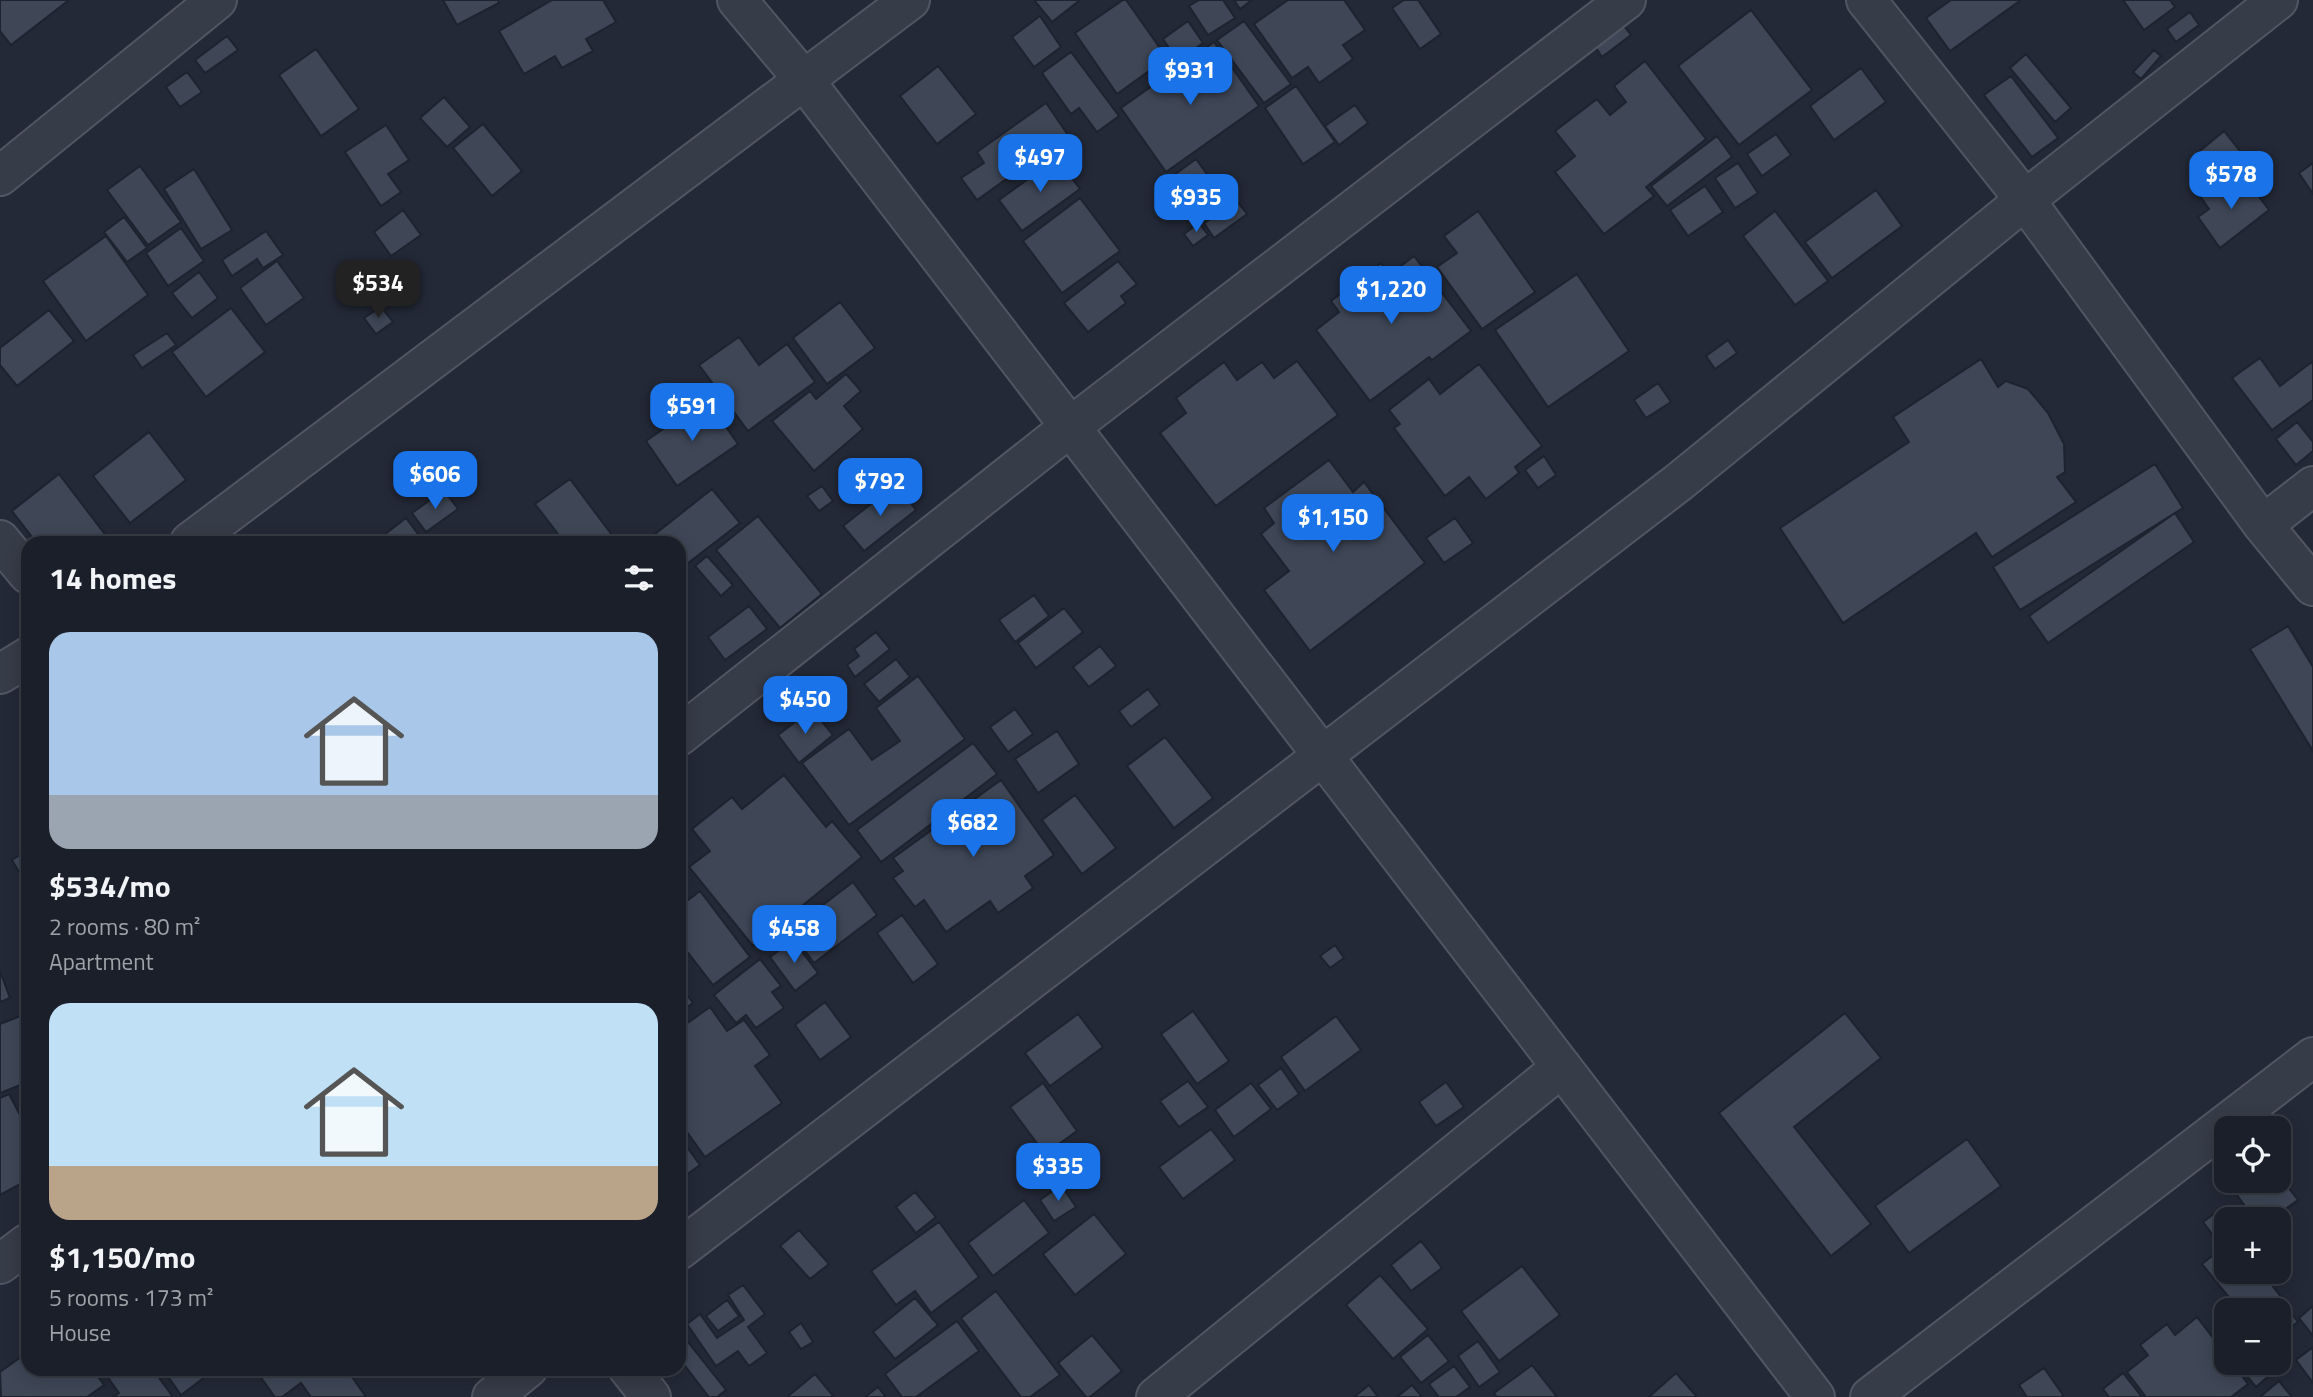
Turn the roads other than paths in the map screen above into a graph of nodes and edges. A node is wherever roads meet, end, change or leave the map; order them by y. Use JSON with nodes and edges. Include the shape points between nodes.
{"nodes":[{"id":1,"x":217,"y":0,"type":"edge"},
{"id":2,"x":737,"y":0,"type":"edge"},
{"id":3,"x":910,"y":0,"type":"edge"},
{"id":4,"x":1626,"y":0,"type":"edge"},
{"id":5,"x":1866,"y":0,"type":"edge"},
{"id":6,"x":2278,"y":0,"type":"edge"},
{"id":7,"x":804,"y":80,"type":"junction"},
{"id":8,"x":0,"y":176,"type":"edge"},
{"id":9,"x":2025,"y":200,"type":"junction"},
{"id":10,"x":1070,"y":427,"type":"junction"},
{"id":11,"x":2313,"y":486,"type":"edge"},
{"id":12,"x":2263,"y":525,"type":"junction"},
{"id":13,"x":198,"y":536,"type":"edge"},
{"id":14,"x":0,"y":540,"type":"edge"},
{"id":15,"x":21,"y":566,"type":"edge"},
{"id":16,"x":2313,"y":586,"type":"edge"},
{"id":17,"x":21,"y":661,"type":"edge"},
{"id":18,"x":0,"y":674,"type":"edge"},
{"id":19,"x":686,"y":730,"type":"edge"},
{"id":20,"x":1322,"y":756,"type":"junction"},
{"id":21,"x":2313,"y":1057,"type":"edge"},
{"id":22,"x":1562,"y":1068,"type":"junction"},
{"id":23,"x":686,"y":1245,"type":"edge"},
{"id":24,"x":21,"y":1248,"type":"edge"},
{"id":25,"x":0,"y":1264,"type":"edge"},
{"id":26,"x":517,"y":1376,"type":"edge"},
{"id":27,"x":634,"y":1376,"type":"edge"},
{"id":28,"x":492,"y":1397,"type":"edge"},
{"id":29,"x":651,"y":1397,"type":"edge"},
{"id":30,"x":1156,"y":1397,"type":"edge"},
{"id":31,"x":1815,"y":1397,"type":"edge"},
{"id":32,"x":1870,"y":1397,"type":"edge"}],
"edges":[{"from":1,"to":8,"type":"street"},
{"from":2,"to":7,"type":"street"},
{"from":3,"to":7,"type":"street"},
{"from":4,"to":10,"type":"street"},
{"from":5,"to":9,"type":"street"},
{"from":6,"to":9,"type":"street"},
{"from":7,"to":10,"type":"street"},
{"from":7,"to":13,"type":"street"},
{"from":9,"to":12,"type":"street"},
{"from":9,"to":20,"type":"street","via":[[1679,482]]},
{"from":10,"to":19,"type":"street"},
{"from":10,"to":20,"type":"street"},
{"from":11,"to":12,"type":"street"},
{"from":12,"to":16,"type":"street"},
{"from":14,"to":15,"type":"street"},
{"from":17,"to":18,"type":"street"},
{"from":20,"to":22,"type":"street"},
{"from":20,"to":23,"type":"street"},
{"from":21,"to":32,"type":"street"},
{"from":22,"to":30,"type":"street"},
{"from":22,"to":31,"type":"street"},
{"from":24,"to":25,"type":"street"},
{"from":26,"to":28,"type":"street"},
{"from":27,"to":29,"type":"street"}]}
